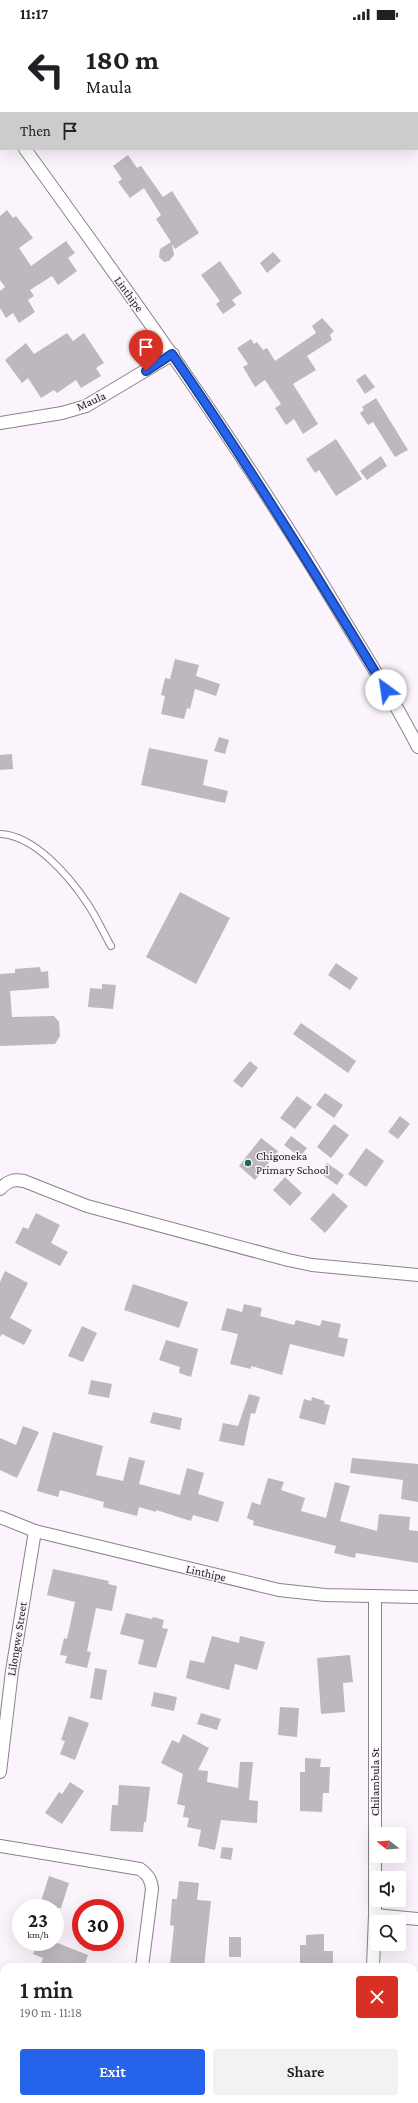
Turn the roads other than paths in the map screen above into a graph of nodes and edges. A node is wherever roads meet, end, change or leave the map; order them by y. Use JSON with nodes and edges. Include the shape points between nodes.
{"nodes":[{"id":1,"x":27,"y":150,"type":"edge"},
{"id":2,"x":172,"y":354,"type":"junction"},
{"id":3,"x":0,"y":423,"type":"edge"},
{"id":4,"x":418,"y":747,"type":"edge"},
{"id":5,"x":0,"y":834,"type":"edge"},
{"id":6,"x":111,"y":946,"type":"dead end"},
{"id":7,"x":0,"y":1189,"type":"edge"},
{"id":8,"x":418,"y":1275,"type":"edge"},
{"id":9,"x":0,"y":1517,"type":"edge"},
{"id":10,"x":35,"y":1531,"type":"junction"},
{"id":11,"x":375,"y":1597,"type":"junction"},
{"id":12,"x":418,"y":1597,"type":"edge"},
{"id":13,"x":0,"y":1772,"type":"edge"},
{"id":14,"x":0,"y":1846,"type":"edge"},
{"id":15,"x":375,"y":1915,"type":"edge"},
{"id":16,"x":406,"y":1918,"type":"edge"},
{"id":17,"x":418,"y":1919,"type":"edge"},
{"id":18,"x":374,"y":1951,"type":"edge"},
{"id":19,"x":143,"y":1963,"type":"edge"},
{"id":20,"x":373,"y":1963,"type":"edge"}],
"edges":[{"from":1,"to":2,"type":"street","name":"Linthipe"},
{"from":2,"to":3,"type":"street","name":"Maula","via":[[86,406],[62,413]]},
{"from":2,"to":4,"type":"street","name":"Linthipe","via":[[235,445],[318,576]]},
{"from":5,"to":6,"type":"lane","via":[[22,838],[36,846],[75,885]]},
{"from":7,"to":8,"type":"street","via":[[15,1179],[93,1208],[288,1260],[312,1265]]},
{"from":9,"to":10,"type":"street","name":"Linthipe"},
{"from":10,"to":11,"type":"street","name":"Linthipe","via":[[279,1590]]},
{"from":10,"to":13,"type":"street","name":"Lilongwe Street","via":[[12,1671]]},
{"from":11,"to":12,"type":"street","name":"Linthipe"},
{"from":11,"to":15,"type":"street","name":"Chilambula St"},
{"from":14,"to":19,"type":"street","via":[[140,1870],[147,1875],[152,1889]]},
{"from":16,"to":17,"type":"street"},
{"from":18,"to":20,"type":"street","name":"Chilambula St"}]}
